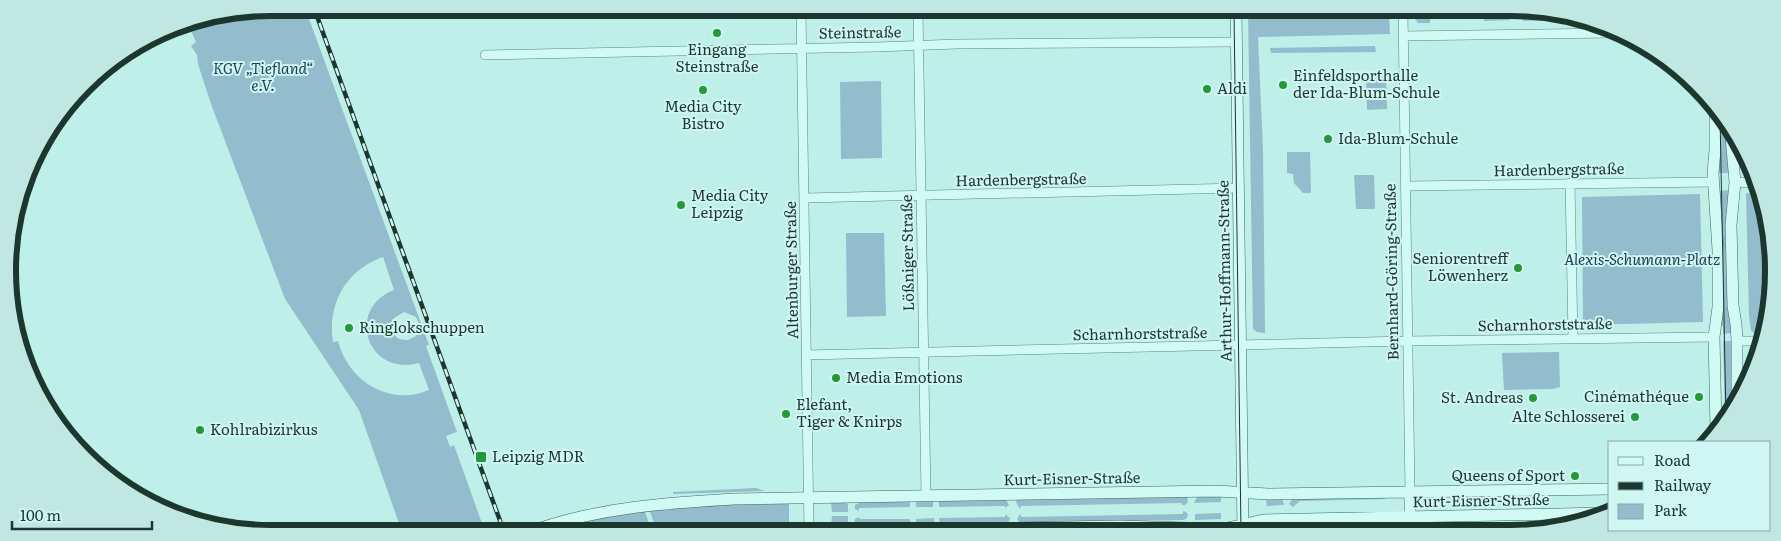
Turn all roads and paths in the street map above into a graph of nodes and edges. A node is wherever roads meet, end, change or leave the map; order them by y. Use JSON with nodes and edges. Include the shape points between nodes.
{"nodes":[{"id":1,"x":801,"y":16,"type":"edge"},
{"id":2,"x":918,"y":16,"type":"edge"},
{"id":3,"x":1236,"y":16,"type":"edge"},
{"id":4,"x":1402,"y":16,"type":"edge"},
{"id":5,"x":1600,"y":33,"type":"edge"},
{"id":6,"x":1403,"y":36,"type":"junction"},
{"id":7,"x":1236,"y":42,"type":"junction"},
{"id":8,"x":918,"y":46,"type":"junction"},
{"id":9,"x":801,"y":48,"type":"junction"},
{"id":10,"x":485,"y":54,"type":"dead end"},
{"id":11,"x":1715,"y":120,"type":"edge"},
{"id":12,"x":1732,"y":144,"type":"edge"},
{"id":13,"x":1713,"y":182,"type":"junction"},
{"id":14,"x":1735,"y":182,"type":"junction"},
{"id":15,"x":1570,"y":183,"type":"junction"},
{"id":16,"x":1749,"y":183,"type":"edge"},
{"id":17,"x":1406,"y":186,"type":"junction"},
{"id":18,"x":1239,"y":188,"type":"junction"},
{"id":19,"x":921,"y":195,"type":"junction"},
{"id":20,"x":805,"y":198,"type":"junction"},
{"id":21,"x":1714,"y":337,"type":"junction"},
{"id":22,"x":1573,"y":338,"type":"junction"},
{"id":23,"x":1407,"y":341,"type":"junction"},
{"id":24,"x":1737,"y":341,"type":"junction"},
{"id":25,"x":1754,"y":341,"type":"edge"},
{"id":26,"x":1241,"y":345,"type":"junction"},
{"id":27,"x":922,"y":353,"type":"junction"},
{"id":28,"x":806,"y":355,"type":"junction"},
{"id":29,"x":1737,"y":387,"type":"edge"},
{"id":30,"x":1716,"y":420,"type":"edge"},
{"id":31,"x":1608,"y":489,"type":"edge"},
{"id":32,"x":1410,"y":492,"type":"junction"},
{"id":33,"x":1242,"y":493,"type":"junction"},
{"id":34,"x":926,"y":496,"type":"junction"},
{"id":35,"x":809,"y":498,"type":"junction"},
{"id":36,"x":1584,"y":513,"type":"edge"},
{"id":37,"x":1410,"y":517,"type":"junction"},
{"id":38,"x":553,"y":525,"type":"edge"},
{"id":39,"x":809,"y":525,"type":"edge"},
{"id":40,"x":1243,"y":525,"type":"edge"},
{"id":41,"x":1250,"y":525,"type":"edge"},
{"id":42,"x":1410,"y":525,"type":"edge"}],
"edges":[{"from":1,"to":9,"type":"street","name":"Altenburger Straße"},
{"from":2,"to":8,"type":"street","name":"Lößniger Straße"},
{"from":3,"to":7,"type":"main road","name":"Arthur-Hoffmann-Straße"},
{"from":4,"to":6,"type":"street","name":"Bernhard-Göring-Straße"},
{"from":5,"to":6,"type":"street"},
{"from":6,"to":17,"type":"street","name":"Bernhard-Göring-Straße"},
{"from":7,"to":8,"type":"street","name":"Steinstraße"},
{"from":7,"to":18,"type":"main road","name":"Arthur-Hoffmann-Straße"},
{"from":8,"to":9,"type":"street","name":"Steinstraße"},
{"from":8,"to":19,"type":"street","name":"Lößniger Straße"},
{"from":9,"to":10,"type":"street","name":"Steinstraße"},
{"from":9,"to":20,"type":"street","name":"Altenburger Straße"},
{"from":11,"to":13,"type":"main road"},
{"from":12,"to":14,"type":"main road"},
{"from":13,"to":15,"type":"street","name":"Hardenbergstraße"},
{"from":13,"to":21,"type":"main road","via":[[1718,269]]},
{"from":14,"to":16,"type":"street"},
{"from":14,"to":24,"type":"main road","via":[[1731,225]]},
{"from":15,"to":17,"type":"street","name":"Hardenbergstraße"},
{"from":15,"to":22,"type":"street"},
{"from":17,"to":23,"type":"street","name":"Bernhard-Göring-Straße"},
{"from":18,"to":19,"type":"street","name":"Hardenbergstraße"},
{"from":18,"to":26,"type":"main road","name":"Arthur-Hoffmann-Straße"},
{"from":19,"to":20,"type":"street","name":"Hardenbergstraße"},
{"from":19,"to":27,"type":"street","name":"Lößniger Straße"},
{"from":20,"to":28,"type":"street","name":"Altenburger Straße"},
{"from":21,"to":22,"type":"street","name":"Scharnhorststraße"},
{"from":21,"to":30,"type":"main road"},
{"from":22,"to":23,"type":"street","name":"Scharnhorststraße"},
{"from":23,"to":26,"type":"street","name":"Scharnhorststraße"},
{"from":23,"to":32,"type":"street","name":"Bernhard-Göring-Straße"},
{"from":24,"to":25,"type":"street"},
{"from":24,"to":29,"type":"main road"},
{"from":26,"to":27,"type":"street","name":"Scharnhorststraße"},
{"from":26,"to":33,"type":"main road","name":"Arthur-Hoffmann-Straße"},
{"from":27,"to":28,"type":"street","name":"Scharnhorststraße"},
{"from":27,"to":34,"type":"street","name":"Lößniger Straße"},
{"from":28,"to":35,"type":"street","name":"Altenburger Straße"},
{"from":31,"to":32,"type":"main road","name":"Kurt-Eisner-Straße"},
{"from":32,"to":33,"type":"main road","name":"Kurt-Eisner-Straße"},
{"from":32,"to":37,"type":"main road","name":"Bernhard-Göring-Straße"},
{"from":33,"to":34,"type":"main road","name":"Kurt-Eisner-Straße"},
{"from":33,"to":40,"type":"main road","name":"Arthur-Hoffmann-Straße"},
{"from":34,"to":35,"type":"main road","name":"Kurt-Eisner-Straße"},
{"from":35,"to":38,"type":"main road","name":"Kurt-Eisner-Straße","via":[[645,505]]},
{"from":35,"to":39,"type":"street","name":"Altenburger Straße"},
{"from":36,"to":37,"type":"main road","name":"Kurt-Eisner-Straße"},
{"from":37,"to":41,"type":"main road","name":"Kurt-Eisner-Straße","via":[[1263,520]]},
{"from":37,"to":42,"type":"main road","name":"Bernhard-Göring-Straße"}]}
